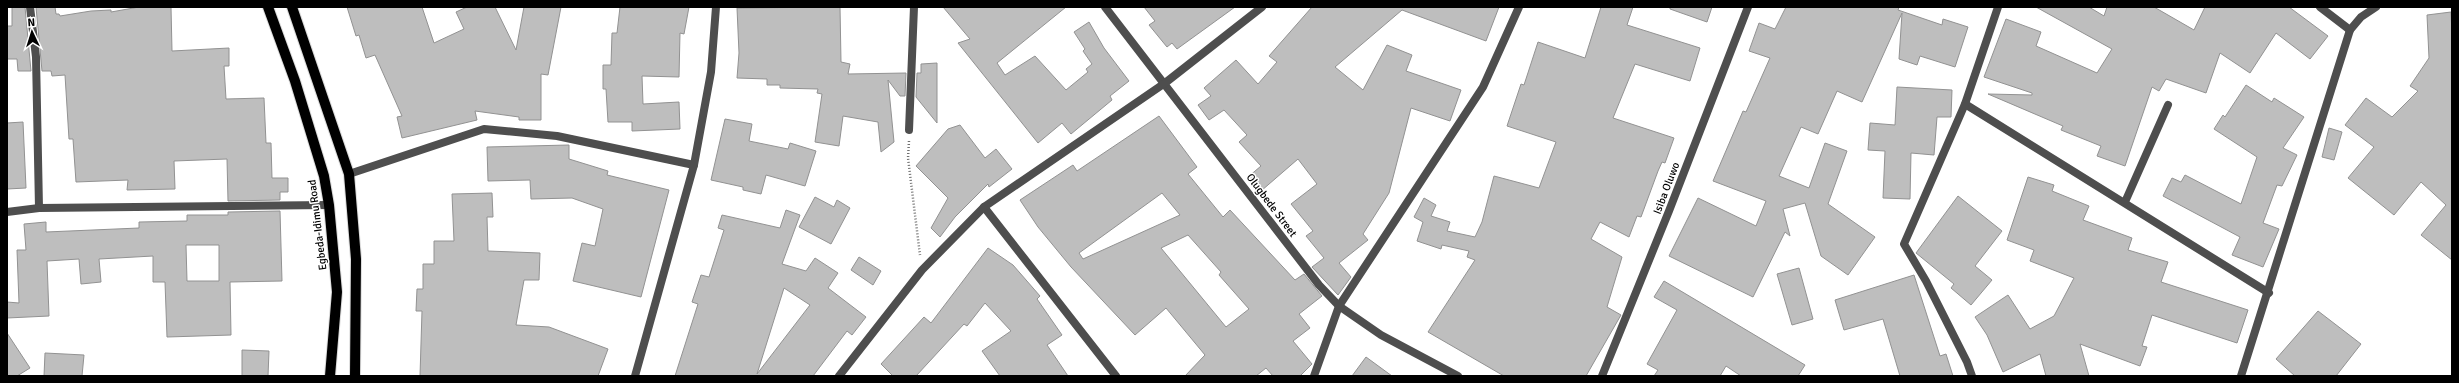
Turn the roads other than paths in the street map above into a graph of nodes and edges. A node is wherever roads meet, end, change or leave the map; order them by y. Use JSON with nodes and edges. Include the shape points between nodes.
{"nodes":[{"id":1,"x":30,"y":7,"type":"edge"},
{"id":2,"x":268,"y":7,"type":"edge"},
{"id":3,"x":292,"y":7,"type":"edge"},
{"id":4,"x":716,"y":7,"type":"edge"},
{"id":5,"x":914,"y":7,"type":"edge"},
{"id":6,"x":1105,"y":7,"type":"edge"},
{"id":7,"x":1262,"y":7,"type":"edge"},
{"id":8,"x":1519,"y":7,"type":"edge"},
{"id":9,"x":1748,"y":7,"type":"edge"},
{"id":10,"x":1998,"y":7,"type":"edge"},
{"id":11,"x":2320,"y":7,"type":"edge"},
{"id":12,"x":2376,"y":7,"type":"edge"},
{"id":13,"x":2350,"y":30,"type":"junction"},
{"id":14,"x":1165,"y":83,"type":"junction"},
{"id":15,"x":1965,"y":104,"type":"junction"},
{"id":16,"x":2168,"y":105,"type":"dead end"},
{"id":17,"x":909,"y":130,"type":"road end"},
{"id":18,"x":694,"y":165,"type":"junction"},
{"id":19,"x":349,"y":174,"type":"junction"},
{"id":20,"x":2125,"y":202,"type":"junction"},
{"id":21,"x":329,"y":205,"type":"junction"},
{"id":22,"x":984,"y":207,"type":"junction"},
{"id":23,"x":39,"y":208,"type":"junction"},
{"id":24,"x":7,"y":212,"type":"edge"},
{"id":25,"x":2269,"y":293,"type":"junction"},
{"id":26,"x":1339,"y":306,"type":"junction"},
{"id":27,"x":330,"y":376,"type":"edge"},
{"id":28,"x":355,"y":376,"type":"edge"},
{"id":29,"x":635,"y":376,"type":"edge"},
{"id":30,"x":839,"y":376,"type":"edge"},
{"id":31,"x":1116,"y":376,"type":"edge"},
{"id":32,"x":1314,"y":376,"type":"edge"},
{"id":33,"x":1458,"y":376,"type":"edge"},
{"id":34,"x":1602,"y":376,"type":"edge"},
{"id":35,"x":1972,"y":376,"type":"edge"},
{"id":36,"x":2241,"y":376,"type":"edge"}],
"edges":[{"from":1,"to":23,"type":"street","via":[[36,57]]},
{"from":2,"to":21,"type":"main road","name":"Egbeda-Idimu Road","via":[[295,81],[324,176]]},
{"from":3,"to":19,"type":"main road"},
{"from":4,"to":18,"type":"street","via":[[711,72]]},
{"from":5,"to":17,"type":"street"},
{"from":6,"to":14,"type":"street","name":"Olugbede Street"},
{"from":7,"to":14,"type":"street"},
{"from":8,"to":26,"type":"street","via":[[1483,87]]},
{"from":9,"to":34,"type":"street","name":"Isiba Oluwo"},
{"from":10,"to":15,"type":"street"},
{"from":11,"to":13,"type":"street"},
{"from":12,"to":13,"type":"street","via":[[2361,17]]},
{"from":13,"to":25,"type":"street"},
{"from":14,"to":22,"type":"street"},
{"from":14,"to":26,"type":"street","name":"Olugbede Street","via":[[1319,285]]},
{"from":15,"to":20,"type":"street"},
{"from":15,"to":35,"type":"street","via":[[1904,244],[1936,301]]},
{"from":16,"to":20,"type":"street"},
{"from":18,"to":19,"type":"street","via":[[557,136],[484,129]]},
{"from":18,"to":29,"type":"street"},
{"from":19,"to":28,"type":"main road","via":[[356,259]]},
{"from":20,"to":25,"type":"street"},
{"from":21,"to":23,"type":"street"},
{"from":21,"to":27,"type":"main road","name":"Egbeda-Idimu Road","via":[[337,292]]},
{"from":22,"to":30,"type":"street","via":[[922,270]]},
{"from":22,"to":31,"type":"street"},
{"from":23,"to":24,"type":"street"},
{"from":25,"to":36,"type":"street"},
{"from":26,"to":32,"type":"street"},
{"from":26,"to":33,"type":"street","name":"Olugbede Street","via":[[1381,335]]}]}
